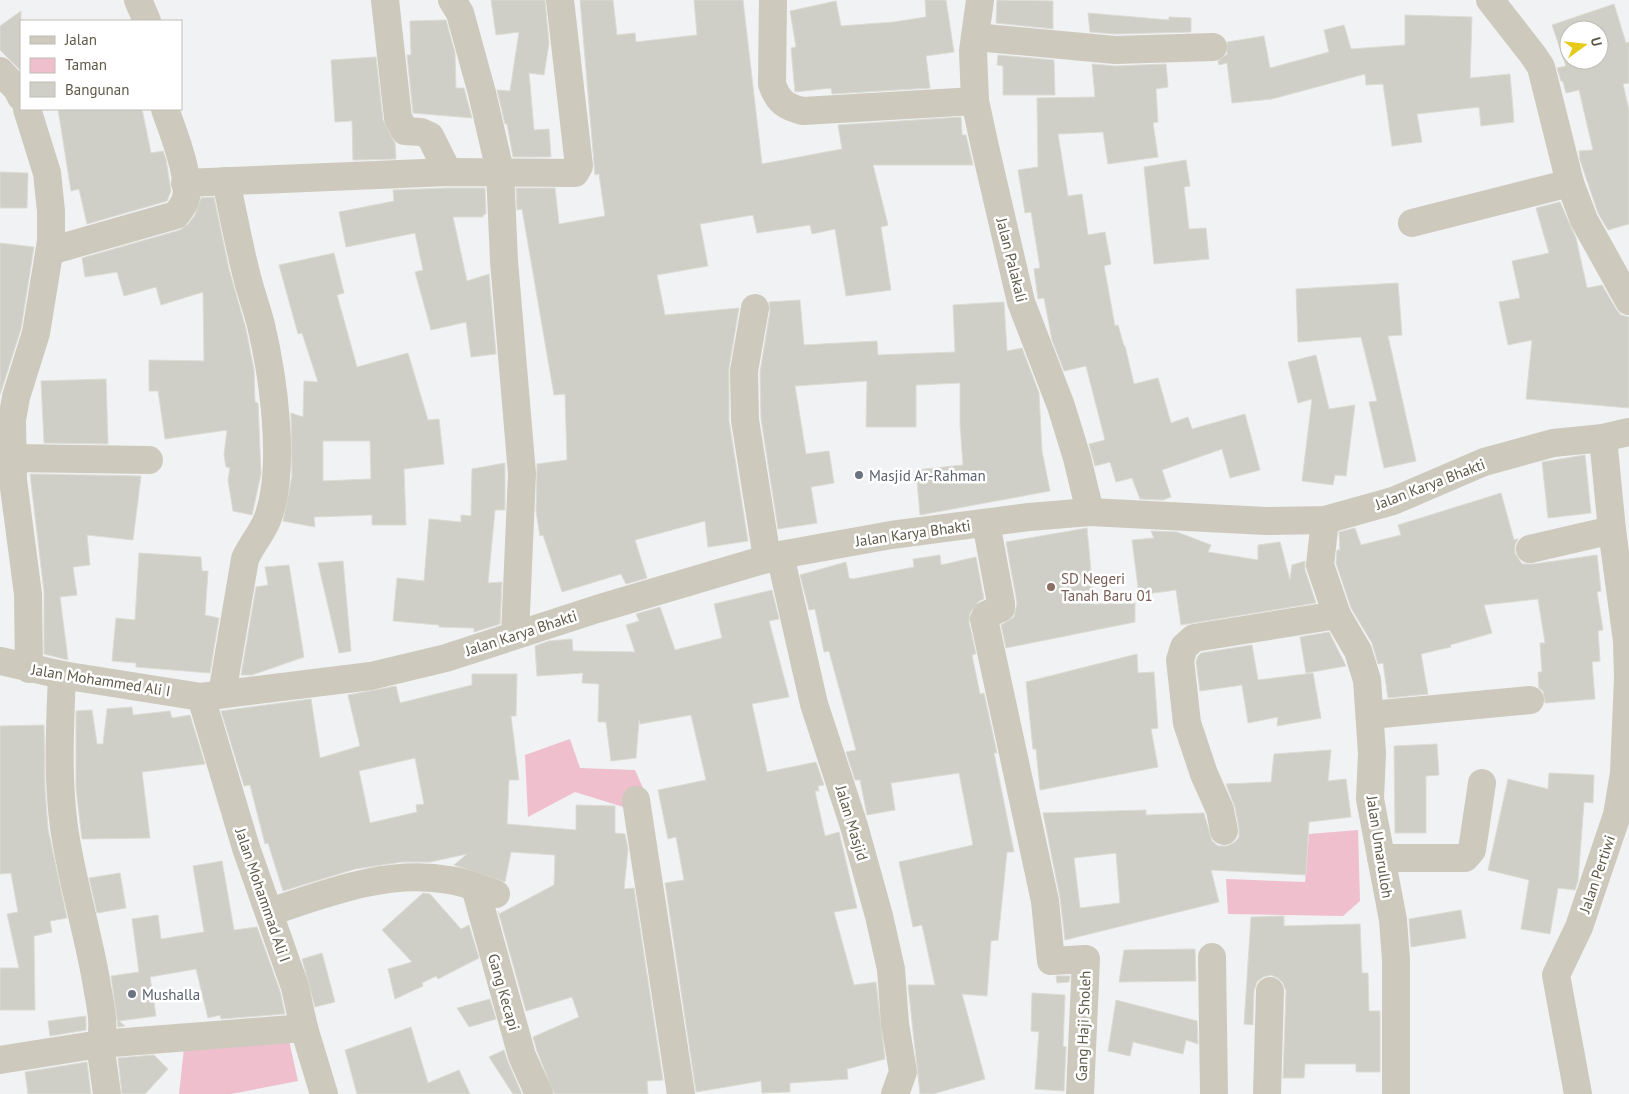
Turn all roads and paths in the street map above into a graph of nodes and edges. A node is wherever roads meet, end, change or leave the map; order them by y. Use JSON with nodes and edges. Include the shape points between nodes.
{"nodes":[{"id":1,"x":386,"y":0,"type":"edge"},
{"id":2,"x":452,"y":0,"type":"edge"},
{"id":3,"x":560,"y":0,"type":"edge"},
{"id":4,"x":774,"y":0,"type":"edge"},
{"id":5,"x":980,"y":0,"type":"edge"},
{"id":6,"x":1490,"y":0,"type":"edge"},
{"id":7,"x":975,"y":38,"type":"junction"},
{"id":8,"x":1213,"y":47,"type":"dead end"},
{"id":9,"x":976,"y":102,"type":"junction"},
{"id":10,"x":23,"y":110,"type":"edge"},
{"id":11,"x":165,"y":110,"type":"edge"},
{"id":12,"x":500,"y":171,"type":"junction"},
{"id":13,"x":448,"y":172,"type":"junction"},
{"id":14,"x":226,"y":181,"type":"junction"},
{"id":15,"x":185,"y":183,"type":"junction"},
{"id":16,"x":1570,"y":183,"type":"junction"},
{"id":17,"x":1412,"y":223,"type":"dead end"},
{"id":18,"x":50,"y":251,"type":"junction"},
{"id":19,"x":1629,"y":301,"type":"edge"},
{"id":20,"x":755,"y":308,"type":"dead end"},
{"id":21,"x":1629,"y":432,"type":"edge"},
{"id":22,"x":1603,"y":438,"type":"junction"},
{"id":23,"x":13,"y":458,"type":"junction"},
{"id":24,"x":149,"y":460,"type":"dead end"},
{"id":25,"x":1090,"y":512,"type":"junction"},
{"id":26,"x":1325,"y":520,"type":"junction"},
{"id":27,"x":986,"y":523,"type":"junction"},
{"id":28,"x":1612,"y":530,"type":"junction"},
{"id":29,"x":1530,"y":548,"type":"dead end"},
{"id":30,"x":773,"y":556,"type":"junction"},
{"id":31,"x":1337,"y":615,"type":"junction"},
{"id":32,"x":515,"y":635,"type":"junction"},
{"id":33,"x":0,"y":661,"type":"edge"},
{"id":34,"x":29,"y":669,"type":"junction"},
{"id":35,"x":62,"y":675,"type":"junction"},
{"id":36,"x":212,"y":695,"type":"junction"},
{"id":37,"x":1530,"y":700,"type":"dead end"},
{"id":38,"x":1371,"y":715,"type":"junction"},
{"id":39,"x":1626,"y":773,"type":"edge"},
{"id":40,"x":1482,"y":783,"type":"dead end"},
{"id":41,"x":636,"y":800,"type":"dead end"},
{"id":42,"x":1224,"y":831,"type":"dead end"},
{"id":43,"x":1382,"y":858,"type":"junction"},
{"id":44,"x":270,"y":912,"type":"junction"},
{"id":45,"x":1212,"y":957,"type":"dead end"},
{"id":46,"x":1270,"y":991,"type":"dead end"},
{"id":47,"x":304,"y":1028,"type":"junction"},
{"id":48,"x":100,"y":1044,"type":"junction"},
{"id":49,"x":0,"y":1060,"type":"edge"},
{"id":50,"x":107,"y":1094,"type":"edge"},
{"id":51,"x":324,"y":1094,"type":"edge"},
{"id":52,"x":539,"y":1094,"type":"edge"},
{"id":53,"x":681,"y":1094,"type":"edge"},
{"id":54,"x":895,"y":1094,"type":"edge"},
{"id":55,"x":1080,"y":1094,"type":"edge"},
{"id":56,"x":1214,"y":1094,"type":"edge"},
{"id":57,"x":1267,"y":1094,"type":"edge"},
{"id":58,"x":1396,"y":1094,"type":"edge"},
{"id":59,"x":1578,"y":1094,"type":"edge"}],
"edges":[{"from":1,"to":13,"type":"street","via":[[398,118],[405,131],[430,136]]},
{"from":2,"to":12,"type":"street","via":[[460,13]]},
{"from":3,"to":12,"type":"street","via":[[579,166],[577,172]]},
{"from":4,"to":9,"type":"street","via":[[772,84],[786,107],[803,111]]},
{"from":5,"to":7,"type":"street","name":"Jalan Palakali"},
{"from":6,"to":16,"type":"street","via":[[1541,67]]},
{"from":7,"to":8,"type":"street","via":[[1115,50]]},
{"from":7,"to":9,"type":"street","name":"Jalan Palakali"},
{"from":9,"to":25,"type":"street","name":"Jalan Palakali","via":[[1021,302],[1061,406]]},
{"from":10,"to":18,"type":"street","via":[[47,172],[51,211]]},
{"from":11,"to":15,"type":"street","via":[[180,150]]},
{"from":12,"to":13,"type":"street"},
{"from":12,"to":32,"type":"street","via":[[504,261],[522,474]]},
{"from":13,"to":14,"type":"street"},
{"from":14,"to":15,"type":"street"},
{"from":14,"to":36,"type":"street","via":[[247,278],[261,324],[274,408],[276,454],[274,492],[267,520],[245,559]]},
{"from":15,"to":18,"type":"street","via":[[186,200],[176,215]]},
{"from":16,"to":17,"type":"street"},
{"from":16,"to":19,"type":"street","via":[[1594,241]]},
{"from":18,"to":23,"type":"street","via":[[36,333],[16,397],[12,420]]},
{"from":20,"to":30,"type":"street","name":"Jalan Masjid","via":[[744,371],[745,420]]},
{"from":21,"to":22,"type":"street","name":"Jalan Karya Bhakti"},
{"from":22,"to":26,"type":"street","name":"Jalan Karya Bhakti","via":[[1553,443],[1484,462],[1393,501]]},
{"from":22,"to":28,"type":"street","name":"Jalan Pertiwi"},
{"from":23,"to":24,"type":"street"},
{"from":23,"to":34,"type":"street","via":[[28,594]]},
{"from":25,"to":26,"type":"street","name":"Jalan Karya Bhakti","via":[[1266,522]]},
{"from":25,"to":27,"type":"street","name":"Jalan Karya Bhakti"},
{"from":26,"to":31,"type":"street","name":"Jalan Umarulloh","via":[[1320,565]]},
{"from":27,"to":30,"type":"street","name":"Jalan Karya Bhakti","via":[[891,535]]},
{"from":27,"to":55,"type":"street","name":"Gang Haji Sholeh","via":[[1002,602],[1001,608],[984,619],[1045,901],[1051,961],[1086,959]]},
{"from":28,"to":29,"type":"street"},
{"from":28,"to":39,"type":"street","name":"Jalan Pertiwi","via":[[1627,641]]},
{"from":30,"to":32,"type":"street","name":"Jalan Karya Bhakti"},
{"from":30,"to":54,"type":"street","name":"Jalan Masjid","via":[[879,916],[891,969],[903,1072]]},
{"from":31,"to":38,"type":"street","name":"Jalan Umarulloh","via":[[1358,651],[1367,680]]},
{"from":31,"to":42,"type":"street","via":[[1194,638],[1184,647],[1180,660],[1187,724],[1220,810]]},
{"from":32,"to":36,"type":"street","name":"Jalan Karya Bhakti","via":[[446,658],[371,676]]},
{"from":33,"to":34,"type":"street","name":"Jalan Mohammed Ali I"},
{"from":34,"to":35,"type":"street","name":"Jalan Mohammed Ali I"},
{"from":35,"to":36,"type":"street","name":"Jalan Mohammed Ali I"},
{"from":35,"to":48,"type":"street","via":[[60,779],[63,818],[100,1003]]},
{"from":36,"to":44,"type":"street","name":"Jalan Mohammad Ali I","via":[[246,848]]},
{"from":37,"to":38,"type":"street"},
{"from":38,"to":43,"type":"street","name":"Jalan Umarulloh","via":[[1370,799]]},
{"from":39,"to":59,"type":"street","name":"Jalan Pertiwi","via":[[1617,815],[1579,927],[1556,975]]},
{"from":40,"to":43,"type":"street","via":[[1472,850],[1465,858]]},
{"from":41,"to":53,"type":"street"},
{"from":43,"to":58,"type":"street","name":"Jalan Umarulloh","via":[[1396,960]]},
{"from":44,"to":47,"type":"street","name":"Jalan Mohammad Ali I","via":[[295,987]]},
{"from":44,"to":52,"type":"street","name":"Gang Kecapi","via":[[342,888],[409,877],[449,880],[486,890],[522,1056]]},
{"from":45,"to":56,"type":"street"},
{"from":46,"to":57,"type":"street"},
{"from":47,"to":48,"type":"street"},
{"from":47,"to":51,"type":"street","name":"Jalan Mohammad Ali I"},
{"from":48,"to":49,"type":"street"},
{"from":48,"to":50,"type":"street"}]}
